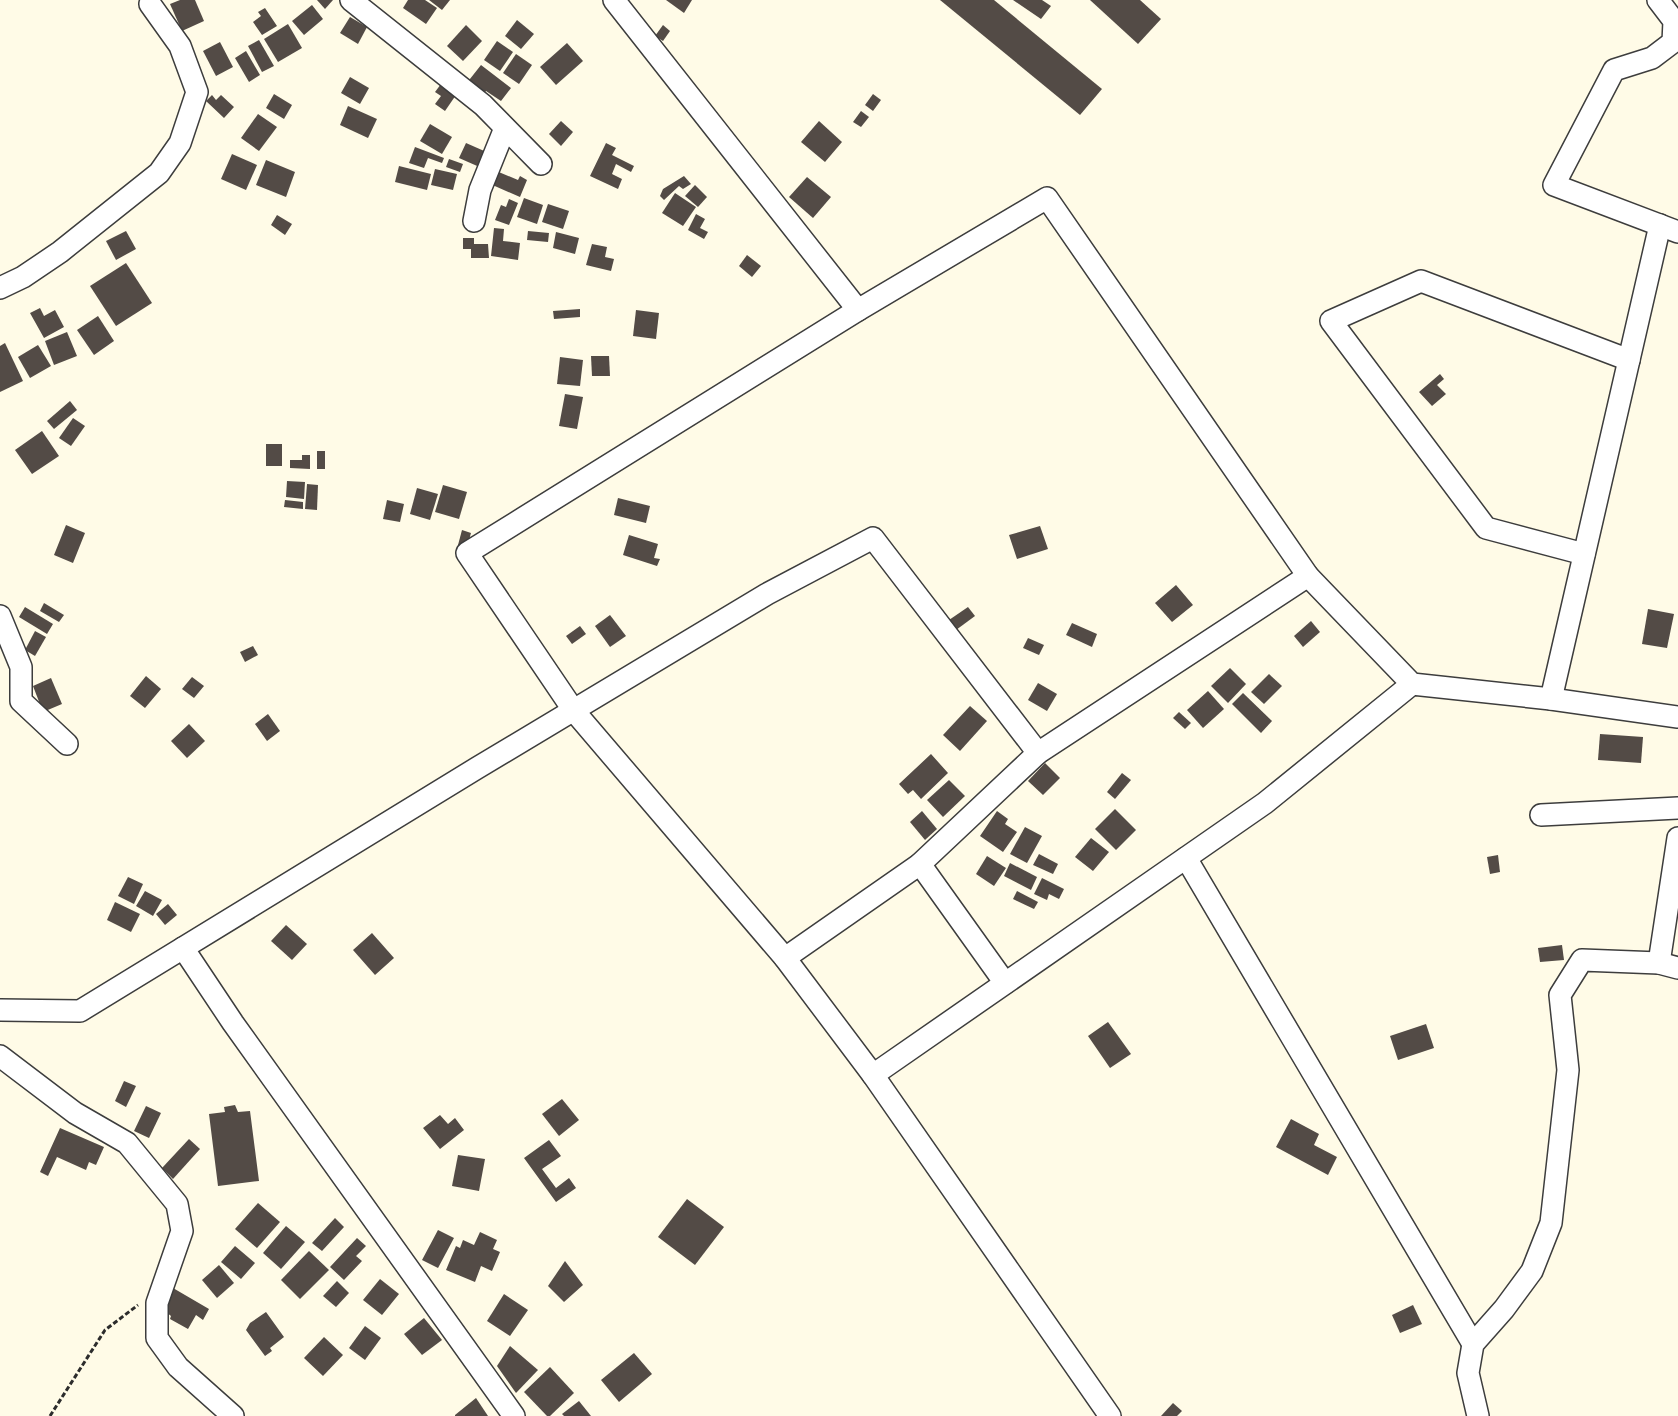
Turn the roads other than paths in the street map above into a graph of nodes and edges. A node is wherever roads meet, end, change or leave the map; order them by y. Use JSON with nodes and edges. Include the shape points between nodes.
{"nodes":[{"id":1,"x":351,"y":0,"type":"edge"},
{"id":2,"x":614,"y":0,"type":"edge"},
{"id":3,"x":1658,"y":0,"type":"edge"},
{"id":4,"x":150,"y":4,"type":"dead end"},
{"id":5,"x":505,"y":128,"type":"junction"},
{"id":6,"x":541,"y":164,"type":"dead end"},
{"id":7,"x":474,"y":221,"type":"dead end"},
{"id":8,"x":1669,"y":229,"type":"edge"},
{"id":9,"x":0,"y":288,"type":"edge"},
{"id":10,"x":858,"y":310,"type":"junction"},
{"id":11,"x":1629,"y":360,"type":"junction"},
{"id":12,"x":1584,"y":554,"type":"junction"},
{"id":13,"x":1308,"y":576,"type":"junction"},
{"id":14,"x":0,"y":616,"type":"edge"},
{"id":15,"x":1412,"y":684,"type":"junction"},
{"id":16,"x":1551,"y":699,"type":"junction"},
{"id":17,"x":574,"y":711,"type":"junction"},
{"id":18,"x":1678,"y":717,"type":"edge"},
{"id":19,"x":67,"y":744,"type":"dead end"},
{"id":20,"x":1038,"y":753,"type":"junction"},
{"id":21,"x":1678,"y":808,"type":"edge"},
{"id":22,"x":1541,"y":815,"type":"dead end"},
{"id":23,"x":1678,"y":838,"type":"edge"},
{"id":24,"x":1186,"y":858,"type":"junction"},
{"id":25,"x":920,"y":864,"type":"junction"},
{"id":26,"x":183,"y":948,"type":"junction"},
{"id":27,"x":785,"y":958,"type":"junction"},
{"id":28,"x":1669,"y":966,"type":"edge"},
{"id":29,"x":1005,"y":984,"type":"junction"},
{"id":30,"x":0,"y":1010,"type":"edge"},
{"id":31,"x":0,"y":1056,"type":"edge"},
{"id":32,"x":873,"y":1075,"type":"junction"},
{"id":33,"x":1473,"y":1344,"type":"junction"},
{"id":34,"x":233,"y":1416,"type":"edge"},
{"id":35,"x":514,"y":1416,"type":"edge"},
{"id":36,"x":1110,"y":1416,"type":"edge"},
{"id":37,"x":1478,"y":1416,"type":"edge"}],
"edges":[{"from":1,"to":5,"type":"street","via":[[483,104]]},
{"from":2,"to":10,"type":"street"},
{"from":3,"to":8,"type":"street","via":[[1674,21],[1673,42],[1652,58],[1614,70],[1554,185]]},
{"from":4,"to":9,"type":"street","via":[[180,46],[197,92],[180,143],[160,173],[60,252]]},
{"from":5,"to":6,"type":"street"},
{"from":5,"to":7,"type":"street","via":[[480,190]]},
{"from":8,"to":11,"type":"street"},
{"from":10,"to":13,"type":"street","via":[[1047,198]]},
{"from":10,"to":17,"type":"street","via":[[468,553]]},
{"from":11,"to":12,"type":"street"},
{"from":11,"to":12,"type":"street","via":[[1421,281],[1331,321],[1486,528]]},
{"from":12,"to":16,"type":"street"},
{"from":13,"to":15,"type":"street"},
{"from":13,"to":20,"type":"street"},
{"from":14,"to":19,"type":"street","via":[[21,667],[21,702]]},
{"from":15,"to":16,"type":"street"},
{"from":15,"to":24,"type":"street","via":[[1265,803]]},
{"from":16,"to":18,"type":"street"},
{"from":17,"to":20,"type":"street","via":[[767,594],[873,538]]},
{"from":17,"to":26,"type":"street"},
{"from":17,"to":27,"type":"street"},
{"from":20,"to":25,"type":"street"},
{"from":21,"to":22,"type":"street"},
{"from":23,"to":28,"type":"street"},
{"from":24,"to":29,"type":"street"},
{"from":24,"to":33,"type":"street"},
{"from":25,"to":27,"type":"street"},
{"from":25,"to":29,"type":"street"},
{"from":26,"to":30,"type":"street","via":[[80,1010]]},
{"from":26,"to":35,"type":"street"},
{"from":27,"to":32,"type":"street"},
{"from":28,"to":33,"type":"street","via":[[1582,960],[1560,995],[1568,1070],[1551,1223],[1532,1271]]},
{"from":29,"to":32,"type":"street"},
{"from":31,"to":34,"type":"street","via":[[75,1112],[127,1143],[177,1204],[182,1231],[157,1303],[157,1338],[178,1367]]},
{"from":32,"to":36,"type":"street"},
{"from":33,"to":37,"type":"street","via":[[1468,1373]]}]}
